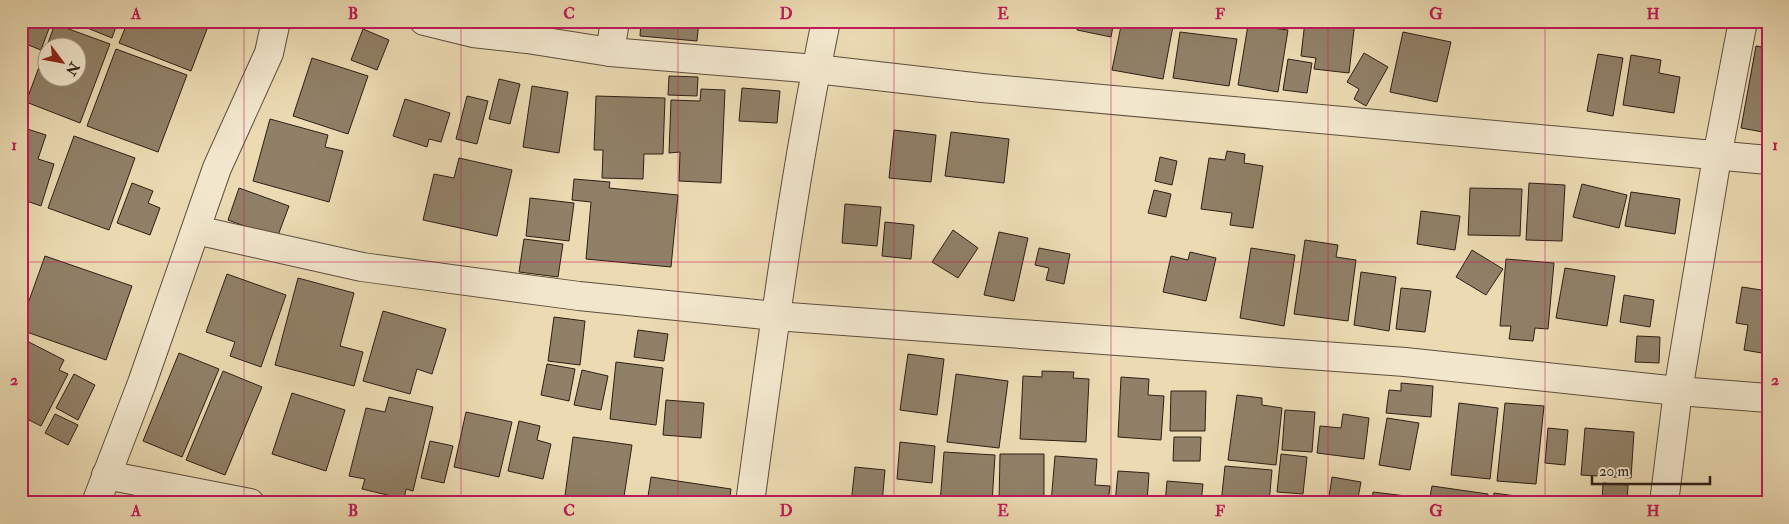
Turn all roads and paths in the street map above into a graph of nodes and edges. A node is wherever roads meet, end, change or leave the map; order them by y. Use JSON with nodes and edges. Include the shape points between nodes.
{"nodes":[{"id":1,"x":276,"y":21,"type":"edge"},
{"id":2,"x":424,"y":21,"type":"edge"},
{"id":3,"x":614,"y":21,"type":"edge"},
{"id":4,"x":826,"y":21,"type":"edge"},
{"id":5,"x":1743,"y":21,"type":"edge"},
{"id":6,"x":610,"y":52,"type":"junction"},
{"id":7,"x":816,"y":69,"type":"junction"},
{"id":8,"x":1717,"y":157,"type":"junction"},
{"id":9,"x":1768,"y":160,"type":"edge"},
{"id":10,"x":196,"y":230,"type":"junction"},
{"id":11,"x":775,"y":316,"type":"junction"},
{"id":12,"x":1678,"y":391,"type":"junction"},
{"id":13,"x":1768,"y":398,"type":"edge"},
{"id":14,"x":106,"y":476,"type":"junction"},
{"id":15,"x":96,"y":503,"type":"edge"},
{"id":16,"x":250,"y":503,"type":"edge"},
{"id":17,"x":750,"y":503,"type":"edge"},
{"id":18,"x":1664,"y":503,"type":"edge"}],
"edges":[{"from":1,"to":10,"type":"street","via":[[268,53],[217,168]]},
{"from":2,"to":6,"type":"street","via":[[473,33]]},
{"from":3,"to":6,"type":"street"},
{"from":4,"to":7,"type":"street"},
{"from":5,"to":8,"type":"street"},
{"from":6,"to":7,"type":"street"},
{"from":7,"to":8,"type":"street","via":[[982,88]]},
{"from":7,"to":11,"type":"street"},
{"from":8,"to":9,"type":"street"},
{"from":8,"to":12,"type":"street"},
{"from":10,"to":11,"type":"street","via":[[362,267],[579,296]]},
{"from":10,"to":14,"type":"street"},
{"from":11,"to":12,"type":"street","via":[[1405,362]]},
{"from":11,"to":17,"type":"street"},
{"from":12,"to":13,"type":"street"},
{"from":12,"to":18,"type":"street"},
{"from":14,"to":15,"type":"street"},
{"from":14,"to":16,"type":"street"}]}
